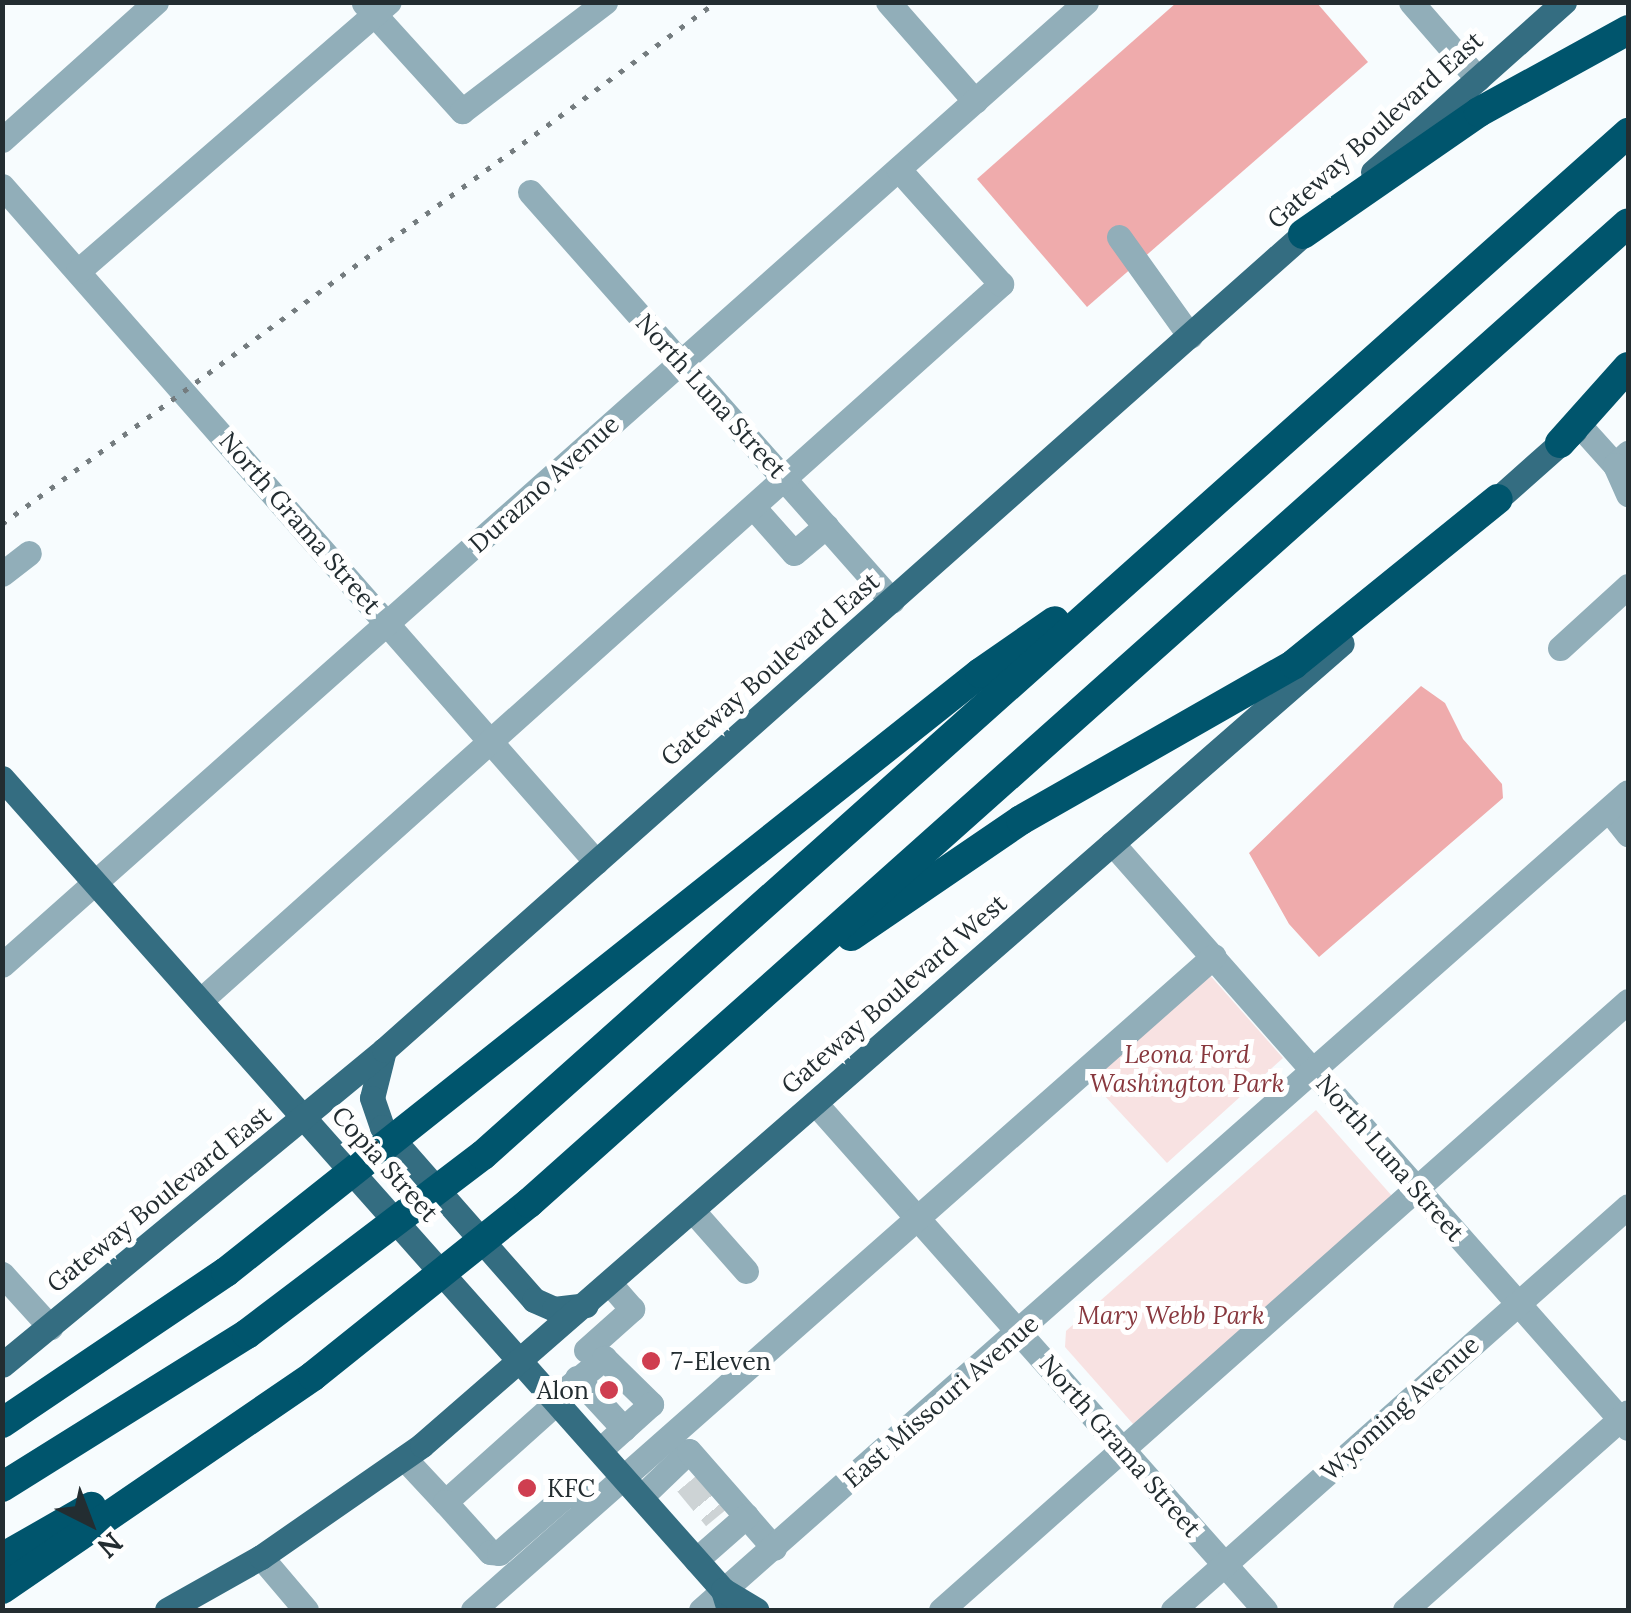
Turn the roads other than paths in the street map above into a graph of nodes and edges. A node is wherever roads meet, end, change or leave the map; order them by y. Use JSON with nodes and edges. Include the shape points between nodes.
{"nodes":[{"id":1,"x":156,"y":2,"type":"edge"},
{"id":2,"x":605,"y":2,"type":"edge"},
{"id":3,"x":888,"y":2,"type":"edge"},
{"id":4,"x":1086,"y":2,"type":"edge"},
{"id":5,"x":1411,"y":2,"type":"edge"},
{"id":6,"x":1564,"y":2,"type":"edge"},
{"id":7,"x":376,"y":7,"type":"edge"},
{"id":8,"x":1628,"y":30,"type":"edge"},
{"id":9,"x":1478,"y":78,"type":"junction"},
{"id":10,"x":975,"y":101,"type":"junction"},
{"id":11,"x":1628,"y":133,"type":"edge"},
{"id":12,"x":2,"y":140,"type":"edge"},
{"id":13,"x":898,"y":169,"type":"junction"},
{"id":14,"x":2,"y":186,"type":"edge"},
{"id":15,"x":530,"y":192,"type":"dead end"},
{"id":16,"x":1628,"y":223,"type":"edge"},
{"id":17,"x":1304,"y":234,"type":"junction"},
{"id":18,"x":1118,"y":237,"type":"dead end"},
{"id":19,"x":78,"y":271,"type":"junction"},
{"id":20,"x":1190,"y":336,"type":"junction"},
{"id":21,"x":682,"y":362,"type":"junction"},
{"id":22,"x":1628,"y":367,"type":"edge"},
{"id":23,"x":1628,"y":383,"type":"edge"},
{"id":24,"x":1570,"y":435,"type":"junction"},
{"id":25,"x":1622,"y":459,"type":"edge"},
{"id":26,"x":786,"y":480,"type":"junction"},
{"id":27,"x":1628,"y":494,"type":"edge"},
{"id":28,"x":1498,"y":499,"type":"junction"},
{"id":29,"x":754,"y":508,"type":"junction"},
{"id":30,"x":826,"y":526,"type":"junction"},
{"id":31,"x":29,"y":553,"type":"dead end"},
{"id":32,"x":2,"y":574,"type":"edge"},
{"id":33,"x":1628,"y":586,"type":"edge"},
{"id":34,"x":1110,"y":590,"type":"junction"},
{"id":35,"x":892,"y":600,"type":"junction"},
{"id":36,"x":388,"y":622,"type":"junction"},
{"id":37,"x":1560,"y":648,"type":"dead end"},
{"id":38,"x":489,"y":739,"type":"junction"},
{"id":39,"x":2,"y":778,"type":"edge"},
{"id":40,"x":1628,"y":792,"type":"edge"},
{"id":41,"x":1608,"y":810,"type":"junction"},
{"id":42,"x":1628,"y":834,"type":"edge"},
{"id":43,"x":1112,"y":843,"type":"junction"},
{"id":44,"x":596,"y":862,"type":"junction"},
{"id":45,"x":96,"y":882,"type":"junction"},
{"id":46,"x":1214,"y":956,"type":"junction"},
{"id":47,"x":2,"y":964,"type":"edge"},
{"id":48,"x":201,"y":1000,"type":"junction"},
{"id":49,"x":1628,"y":1002,"type":"edge"},
{"id":50,"x":712,"y":1039,"type":"junction"},
{"id":51,"x":384,"y":1050,"type":"junction"},
{"id":52,"x":1315,"y":1070,"type":"junction"},
{"id":53,"x":815,"y":1103,"type":"junction"},
{"id":54,"x":304,"y":1118,"type":"junction"},
{"id":55,"x":1416,"y":1189,"type":"junction"},
{"id":56,"x":1628,"y":1206,"type":"edge"},
{"id":57,"x":694,"y":1211,"type":"junction"},
{"id":58,"x":918,"y":1220,"type":"junction"},
{"id":59,"x":746,"y":1270,"type":"dead end"},
{"id":60,"x":2,"y":1274,"type":"edge"},
{"id":61,"x":611,"y":1285,"type":"junction"},
{"id":62,"x":1518,"y":1304,"type":"junction"},
{"id":63,"x":588,"y":1305,"type":"junction"},
{"id":64,"x":563,"y":1326,"type":"junction"},
{"id":65,"x":50,"y":1327,"type":"junction"},
{"id":66,"x":1020,"y":1333,"type":"junction"},
{"id":67,"x":520,"y":1360,"type":"junction"},
{"id":68,"x":586,"y":1363,"type":"junction"},
{"id":69,"x":2,"y":1365,"type":"edge"},
{"id":70,"x":556,"y":1400,"type":"junction"},
{"id":71,"x":1626,"y":1420,"type":"edge"},
{"id":72,"x":2,"y":1423,"type":"edge"},
{"id":73,"x":624,"y":1429,"type":"junction"},
{"id":74,"x":221,"y":1436,"type":"junction"},
{"id":75,"x":1122,"y":1449,"type":"junction"},
{"id":76,"x":600,"y":1450,"type":"junction"},
{"id":77,"x":404,"y":1458,"type":"junction"},
{"id":78,"x":623,"y":1476,"type":"junction"},
{"id":79,"x":2,"y":1487,"type":"edge"},
{"id":80,"x":641,"y":1497,"type":"junction"},
{"id":81,"x":596,"y":1500,"type":"junction"},
{"id":82,"x":445,"y":1502,"type":"junction"},
{"id":83,"x":730,"y":1522,"type":"junction"},
{"id":84,"x":774,"y":1548,"type":"junction"},
{"id":85,"x":261,"y":1557,"type":"junction"},
{"id":86,"x":2,"y":1558,"type":"edge"},
{"id":87,"x":696,"y":1560,"type":"junction"},
{"id":88,"x":1224,"y":1564,"type":"junction"},
{"id":89,"x":2,"y":1589,"type":"edge"},
{"id":90,"x":726,"y":1600,"type":"edge"},
{"id":91,"x":291,"y":1605,"type":"edge"},
{"id":92,"x":168,"y":1610,"type":"edge"},
{"id":93,"x":473,"y":1610,"type":"edge"},
{"id":94,"x":701,"y":1610,"type":"edge"},
{"id":95,"x":756,"y":1610,"type":"edge"},
{"id":96,"x":941,"y":1610,"type":"edge"},
{"id":97,"x":1172,"y":1610,"type":"edge"},
{"id":98,"x":1265,"y":1610,"type":"edge"},
{"id":99,"x":1405,"y":1610,"type":"edge"}],
"edges":[{"from":1,"to":12,"type":"street"},
{"from":2,"to":7,"type":"street","via":[[462,110]]},
{"from":3,"to":10,"type":"street"},
{"from":4,"to":10,"type":"street","name":"Durazno Avenue"},
{"from":5,"to":9,"type":"street"},
{"from":6,"to":9,"type":"main road","name":"Gateway Boulevard East"},
{"from":7,"to":19,"type":"street"},
{"from":8,"to":17,"type":"highway","via":[[1480,112]]},
{"from":9,"to":17,"type":"main road","name":"Gateway Boulevard East"},
{"from":10,"to":13,"type":"street","name":"Durazno Avenue"},
{"from":11,"to":34,"type":"highway"},
{"from":13,"to":21,"type":"street","name":"Durazno Avenue"},
{"from":13,"to":26,"type":"street","via":[[1002,284]]},
{"from":14,"to":19,"type":"street","name":"North Grama Street"},
{"from":15,"to":21,"type":"street","name":"North Luna Street"},
{"from":16,"to":50,"type":"highway"},
{"from":17,"to":20,"type":"main road","name":"Gateway Boulevard East"},
{"from":18,"to":20,"type":"street"},
{"from":19,"to":36,"type":"street","name":"North Grama Street"},
{"from":20,"to":35,"type":"main road","name":"Gateway Boulevard East"},
{"from":21,"to":26,"type":"street","name":"North Luna Street"},
{"from":21,"to":36,"type":"street","name":"Durazno Avenue"},
{"from":22,"to":24,"type":"highway"},
{"from":23,"to":24,"type":"main road","name":"Gateway Boulevard West"},
{"from":24,"to":25,"type":"street"},
{"from":24,"to":28,"type":"main road","name":"Gateway Boulevard West"},
{"from":25,"to":27,"type":"street"},
{"from":26,"to":29,"type":"street"},
{"from":26,"to":30,"type":"street","name":"North Luna Street"},
{"from":28,"to":43,"type":"main road","name":"Gateway Boulevard West"},
{"from":28,"to":50,"type":"highway","via":[[1303,658],[1021,820]]},
{"from":29,"to":30,"type":"street","via":[[794,554]]},
{"from":29,"to":38,"type":"street"},
{"from":30,"to":35,"type":"street","name":"North Luna Street"},
{"from":31,"to":32,"type":"street"},
{"from":33,"to":37,"type":"street"},
{"from":34,"to":72,"type":"highway","via":[[980,673],[293,1218],[103,1358]]},
{"from":34,"to":79,"type":"highway","via":[[798,880],[483,1155],[340,1269]]},
{"from":35,"to":44,"type":"main road","name":"Gateway Boulevard East"},
{"from":36,"to":38,"type":"street","name":"North Grama Street"},
{"from":36,"to":45,"type":"street","name":"Durazno Avenue"},
{"from":38,"to":44,"type":"street","name":"North Grama Street"},
{"from":38,"to":48,"type":"street"},
{"from":39,"to":45,"type":"main road","name":"Copia Street"},
{"from":40,"to":41,"type":"street","name":"East Missouri Avenue"},
{"from":41,"to":42,"type":"street"},
{"from":41,"to":52,"type":"street","name":"East Missouri Avenue"},
{"from":43,"to":46,"type":"street","name":"North Luna Street"},
{"from":43,"to":53,"type":"main road","name":"Gateway Boulevard West"},
{"from":44,"to":51,"type":"main road","name":"Gateway Boulevard East"},
{"from":45,"to":47,"type":"street","name":"Durazno Avenue"},
{"from":45,"to":48,"type":"main road","name":"Copia Street"},
{"from":46,"to":52,"type":"street","name":"North Luna Street"},
{"from":46,"to":58,"type":"street"},
{"from":48,"to":54,"type":"main road","name":"Copia Street"},
{"from":49,"to":55,"type":"street"},
{"from":50,"to":74,"type":"highway","via":[[382,1323]]},
{"from":51,"to":54,"type":"main road","name":"Gateway Boulevard East"},
{"from":51,"to":63,"type":"main road","via":[[372,1098],[382,1127],[534,1300],[554,1309]]},
{"from":52,"to":55,"type":"street","name":"North Luna Street"},
{"from":52,"to":66,"type":"street","name":"East Missouri Avenue"},
{"from":53,"to":57,"type":"main road","name":"Gateway Boulevard West"},
{"from":53,"to":58,"type":"street","name":"North Grama Street"},
{"from":54,"to":65,"type":"main road","name":"Gateway Boulevard East"},
{"from":54,"to":67,"type":"main road","name":"Copia Street"},
{"from":55,"to":62,"type":"street","name":"North Luna Street"},
{"from":55,"to":75,"type":"street"},
{"from":56,"to":62,"type":"street","name":"Wyoming Avenue"},
{"from":57,"to":59,"type":"street"},
{"from":57,"to":61,"type":"main road","name":"Gateway Boulevard West"},
{"from":58,"to":66,"type":"street","name":"North Grama Street"},
{"from":58,"to":78,"type":"street"},
{"from":60,"to":65,"type":"street"},
{"from":61,"to":63,"type":"main road","name":"Gateway Boulevard West"},
{"from":61,"to":68,"type":"street","via":[[632,1309]]},
{"from":62,"to":71,"type":"street","name":"North Luna Street"},
{"from":62,"to":88,"type":"street","name":"Wyoming Avenue"},
{"from":63,"to":64,"type":"main road","name":"Gateway Boulevard West"},
{"from":64,"to":67,"type":"main road","name":"Gateway Boulevard West"},
{"from":64,"to":68,"type":"street"},
{"from":65,"to":69,"type":"main road","name":"Gateway Boulevard East"},
{"from":66,"to":75,"type":"street","name":"North Grama Street"},
{"from":66,"to":84,"type":"street","name":"East Missouri Avenue"},
{"from":67,"to":70,"type":"main road","name":"Copia Street"},
{"from":67,"to":77,"type":"main road","name":"Gateway Boulevard West"},
{"from":68,"to":70,"type":"street"},
{"from":68,"to":73,"type":"street"},
{"from":68,"to":73,"type":"street","via":[[608,1358],[650,1404]]},
{"from":70,"to":76,"type":"main road","name":"Copia Street"},
{"from":70,"to":82,"type":"street"},
{"from":71,"to":99,"type":"street"},
{"from":73,"to":76,"type":"street"},
{"from":74,"to":86,"type":"highway"},
{"from":74,"to":89,"type":"highway"},
{"from":75,"to":88,"type":"street","name":"North Grama Street"},
{"from":75,"to":96,"type":"street"},
{"from":76,"to":78,"type":"main road","name":"Copia Street"},
{"from":77,"to":82,"type":"street"},
{"from":77,"to":85,"type":"main road","name":"Gateway Boulevard West"},
{"from":78,"to":80,"type":"main road","name":"Copia Street"},
{"from":78,"to":81,"type":"street"},
{"from":80,"to":83,"type":"street","via":[[680,1475],[689,1451]]},
{"from":80,"to":87,"type":"main road","name":"Copia Street"},
{"from":81,"to":82,"type":"street","via":[[567,1494],[499,1553],[490,1552]]},
{"from":81,"to":93,"type":"street"},
{"from":83,"to":84,"type":"street"},
{"from":83,"to":87,"type":"street"},
{"from":84,"to":90,"type":"street","name":"East Missouri Avenue"},
{"from":85,"to":91,"type":"street"},
{"from":85,"to":92,"type":"main road","name":"Gateway Boulevard West"},
{"from":87,"to":90,"type":"main road","name":"Copia Street"},
{"from":88,"to":97,"type":"street","name":"Wyoming Avenue"},
{"from":88,"to":98,"type":"street","name":"North Grama Street"},
{"from":90,"to":94,"type":"street","name":"East Missouri Avenue"},
{"from":90,"to":95,"type":"main road","name":"Copia Street"}]}
